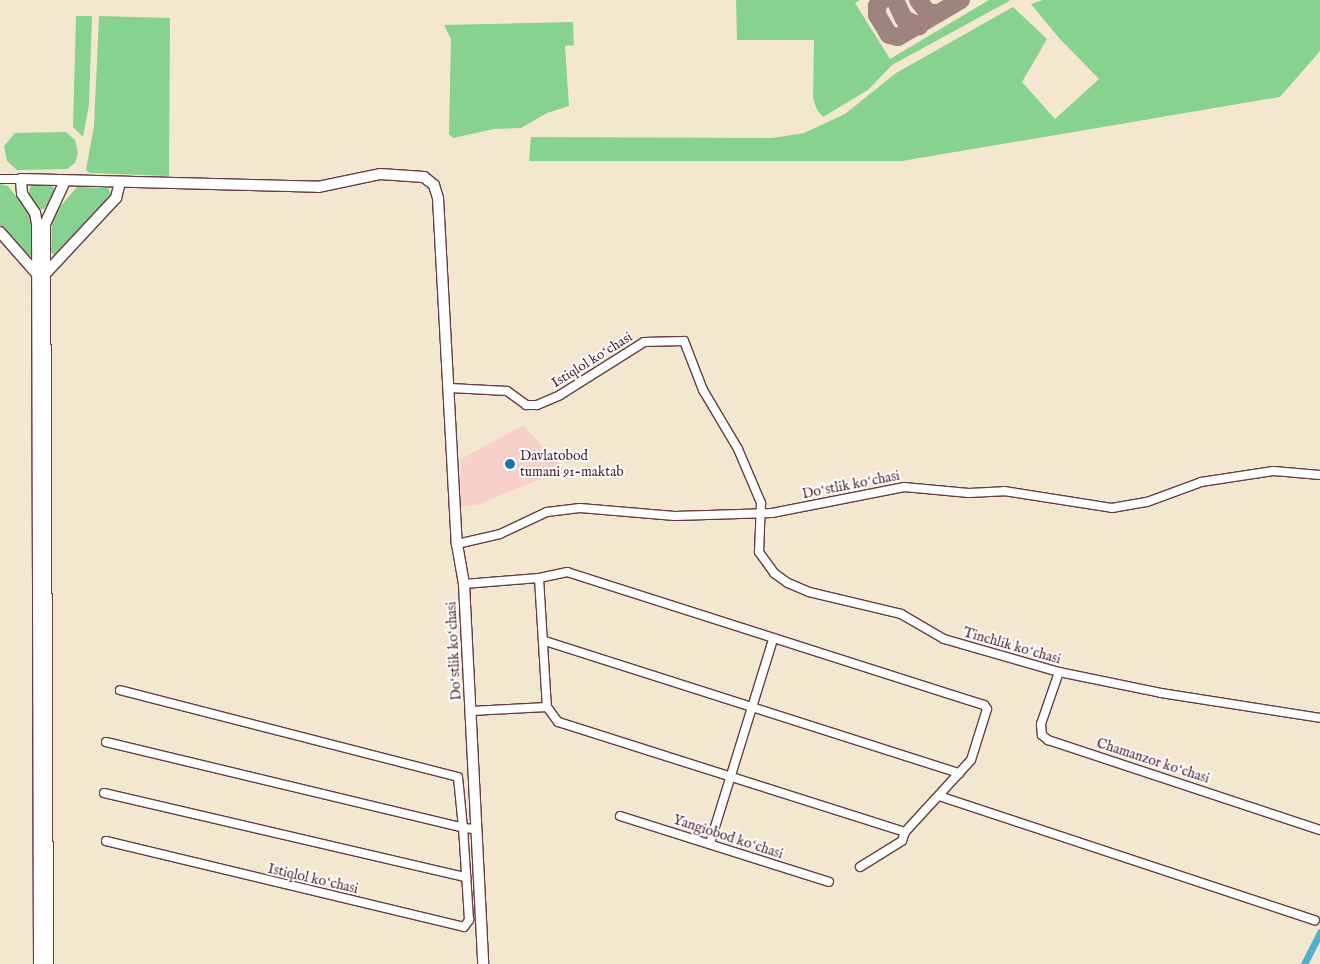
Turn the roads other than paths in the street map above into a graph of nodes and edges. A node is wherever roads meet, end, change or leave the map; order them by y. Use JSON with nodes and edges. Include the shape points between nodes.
{"nodes":[{"id":1,"x":0,"y":179,"type":"edge"},
{"id":2,"x":21,"y":180,"type":"junction"},
{"id":3,"x":65,"y":180,"type":"junction"},
{"id":4,"x":120,"y":182,"type":"junction"},
{"id":5,"x":0,"y":232,"type":"edge"},
{"id":6,"x":41,"y":273,"type":"junction"},
{"id":7,"x":450,"y":388,"type":"junction"},
{"id":8,"x":1320,"y":475,"type":"edge"},
{"id":9,"x":761,"y":513,"type":"junction"},
{"id":10,"x":457,"y":544,"type":"junction"},
{"id":11,"x":539,"y":578,"type":"junction"},
{"id":12,"x":464,"y":584,"type":"junction"},
{"id":13,"x":773,"y":640,"type":"junction"},
{"id":14,"x":545,"y":641,"type":"junction"},
{"id":15,"x":1058,"y":672,"type":"junction"},
{"id":16,"x":120,"y":690,"type":"dead end"},
{"id":17,"x":547,"y":707,"type":"junction"},
{"id":18,"x":752,"y":708,"type":"junction"},
{"id":19,"x":471,"y":712,"type":"junction"},
{"id":20,"x":1320,"y":718,"type":"edge"},
{"id":21,"x":106,"y":742,"type":"dead end"},
{"id":22,"x":959,"y":773,"type":"junction"},
{"id":23,"x":730,"y":778,"type":"junction"},
{"id":24,"x":104,"y":793,"type":"dead end"},
{"id":25,"x":939,"y":796,"type":"junction"},
{"id":26,"x":620,"y":816,"type":"dead end"},
{"id":27,"x":463,"y":828,"type":"junction"},
{"id":28,"x":475,"y":829,"type":"junction"},
{"id":29,"x":1320,"y":830,"type":"edge"},
{"id":30,"x":905,"y":832,"type":"junction"},
{"id":31,"x":106,"y":841,"type":"dead end"},
{"id":32,"x":710,"y":843,"type":"junction"},
{"id":33,"x":860,"y":867,"type":"dead end"},
{"id":34,"x":466,"y":877,"type":"junction"},
{"id":35,"x":829,"y":882,"type":"dead end"},
{"id":36,"x":1315,"y":920,"type":"dead end"},
{"id":37,"x":39,"y":964,"type":"edge"},
{"id":38,"x":48,"y":964,"type":"edge"},
{"id":39,"x":484,"y":964,"type":"edge"}],
"edges":[{"from":1,"to":2,"type":"street"},
{"from":2,"to":3,"type":"street"},
{"from":2,"to":6,"type":"street","via":[[22,194],[37,224]]},
{"from":3,"to":4,"type":"street"},
{"from":3,"to":6,"type":"street","via":[[45,224]]},
{"from":4,"to":6,"type":"street","via":[[116,198]]},
{"from":4,"to":7,"type":"street","via":[[318,187],[380,174],[419,175],[430,181],[438,198]]},
{"from":5,"to":6,"type":"street"},
{"from":6,"to":37,"type":"street"},
{"from":6,"to":38,"type":"street"},
{"from":7,"to":9,"type":"street","name":"Istiqlol koʻchasi","via":[[507,391],[526,405],[537,405],[560,396],[644,342],[684,341],[710,405],[742,458],[761,503]]},
{"from":7,"to":10,"type":"street"},
{"from":8,"to":9,"type":"street","name":"Doʻstlik koʻchasi","via":[[1273,471],[1201,482],[1147,502],[1112,508],[1011,492],[970,493],[904,487],[804,509]]},
{"from":9,"to":10,"type":"street","name":"Doʻstlik koʻchasi","via":[[675,516],[597,508],[563,509],[530,518],[500,534]]},
{"from":9,"to":15,"type":"street","name":"Tinchlik koʻchasi","via":[[757,542],[759,552],[769,568],[788,583],[809,592],[900,614],[944,639]]},
{"from":10,"to":12,"type":"street","name":"Doʻstlik koʻchasi"},
{"from":11,"to":12,"type":"street","name":"Doʻstlik koʻchasi"},
{"from":11,"to":13,"type":"street","name":"Doʻstlik koʻchasi","via":[[567,572]]},
{"from":11,"to":14,"type":"street"},
{"from":12,"to":19,"type":"street","name":"Doʻstlik koʻchasi"},
{"from":13,"to":18,"type":"street"},
{"from":13,"to":22,"type":"street","name":"Doʻstlik koʻchasi","via":[[986,706],[971,760]]},
{"from":14,"to":17,"type":"street"},
{"from":14,"to":18,"type":"street"},
{"from":15,"to":20,"type":"street","name":"Tinchlik koʻchasi","via":[[1161,693]]},
{"from":15,"to":29,"type":"street","name":"Chamanzor koʻchasi","via":[[1041,724],[1042,734],[1048,740]]},
{"from":16,"to":27,"type":"street","name":"Istiqlol koʻchasi","via":[[458,777]]},
{"from":17,"to":19,"type":"street","name":"Doʻstlik koʻchasi"},
{"from":17,"to":23,"type":"street","via":[[558,722]]},
{"from":18,"to":22,"type":"street"},
{"from":18,"to":23,"type":"street"},
{"from":19,"to":28,"type":"street"},
{"from":21,"to":27,"type":"street"},
{"from":22,"to":25,"type":"street","name":"Doʻstlik koʻchasi"},
{"from":23,"to":30,"type":"street"},
{"from":23,"to":32,"type":"street"},
{"from":24,"to":34,"type":"street"},
{"from":25,"to":30,"type":"street","name":"Doʻstlik koʻchasi"},
{"from":25,"to":36,"type":"street"},
{"from":26,"to":32,"type":"street","name":"Yangiobod koʻchasi"},
{"from":27,"to":28,"type":"street"},
{"from":27,"to":34,"type":"street","name":"Istiqlol koʻchasi"},
{"from":28,"to":39,"type":"street"},
{"from":30,"to":33,"type":"street","name":"Doʻstlik koʻchasi","via":[[902,841]]},
{"from":31,"to":34,"type":"street","name":"Istiqlol koʻchasi","via":[[464,927],[469,920]]},
{"from":32,"to":35,"type":"street","name":"Yangiobod koʻchasi"}]}
